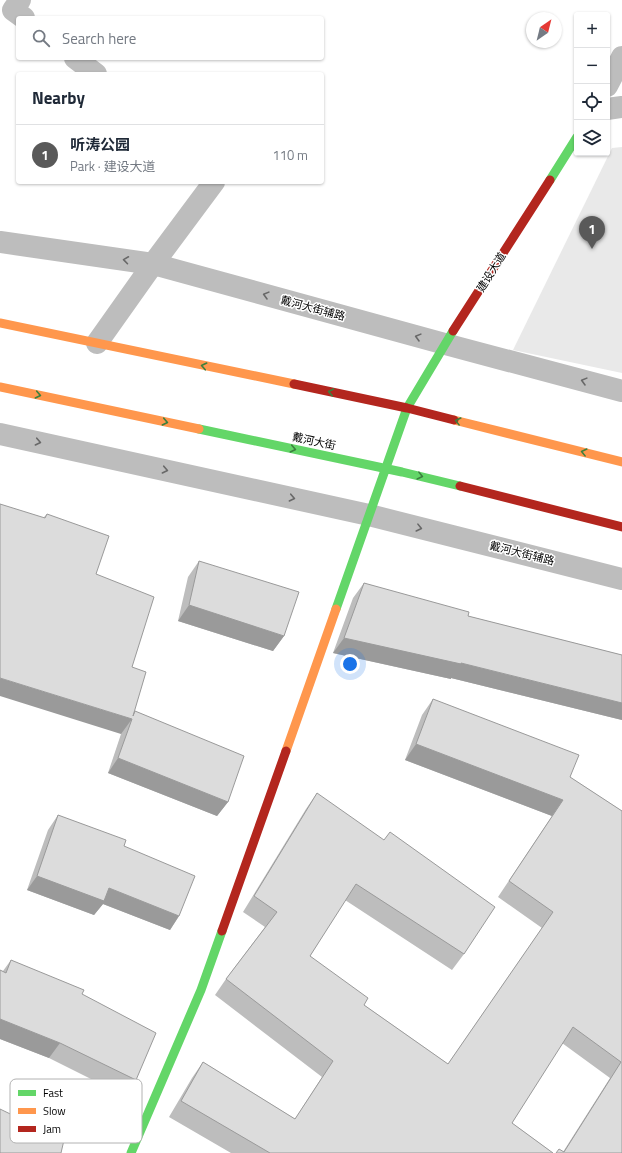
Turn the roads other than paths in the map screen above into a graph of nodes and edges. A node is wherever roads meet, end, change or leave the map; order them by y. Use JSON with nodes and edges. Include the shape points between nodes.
{"nodes":[{"id":1,"x":20,"y":0,"type":"edge"},
{"id":2,"x":21,"y":16,"type":"edge"},
{"id":3,"x":622,"y":57,"type":"edge"},
{"id":4,"x":78,"y":60,"type":"edge"},
{"id":5,"x":93,"y":72,"type":"edge"},
{"id":6,"x":608,"y":84,"type":"edge"},
{"id":7,"x":622,"y":107,"type":"edge"},
{"id":8,"x":610,"y":108,"type":"edge"},
{"id":9,"x":574,"y":142,"type":"edge"},
{"id":10,"x":213,"y":184,"type":"edge"},
{"id":11,"x":0,"y":242,"type":"edge"},
{"id":12,"x":153,"y":264,"type":"junction"},
{"id":13,"x":0,"y":323,"type":"edge"},
{"id":14,"x":97,"y":343,"type":"junction"},
{"id":15,"x":445,"y":344,"type":"junction"},
{"id":16,"x":0,"y":387,"type":"edge"},
{"id":17,"x":622,"y":390,"type":"edge"},
{"id":18,"x":407,"y":408,"type":"junction"},
{"id":19,"x":0,"y":434,"type":"edge"},
{"id":20,"x":622,"y":462,"type":"edge"},
{"id":21,"x":386,"y":468,"type":"junction"},
{"id":22,"x":369,"y":515,"type":"junction"},
{"id":23,"x":622,"y":527,"type":"edge"},
{"id":24,"x":622,"y":579,"type":"edge"},
{"id":25,"x":142,"y":1127,"type":"edge"},
{"id":26,"x":135,"y":1143,"type":"edge"},
{"id":27,"x":131,"y":1153,"type":"edge"}],
"edges":[{"from":1,"to":2,"type":"street","via":[[13,10]]},
{"from":3,"to":6,"type":"street"},
{"from":4,"to":5,"type":"street"},
{"from":7,"to":8,"type":"street"},
{"from":9,"to":15,"type":"main road","name":"建设大道"},
{"from":10,"to":12,"type":"street"},
{"from":12,"to":11,"type":"street","name":"戴河大街辅路","one_way":true},
{"from":12,"to":14,"type":"street"},
{"from":15,"to":12,"type":"street","name":"戴河大街辅路","one_way":true},
{"from":13,"to":14,"type":"main road"},
{"from":18,"to":14,"type":"main road","one_way":true},
{"from":17,"to":15,"type":"street","name":"戴河大街辅路","one_way":true},
{"from":15,"to":18,"type":"main road","name":"建设大道"},
{"from":16,"to":21,"type":"main road","name":"戴河大街","one_way":true},
{"from":20,"to":18,"type":"main road","one_way":true},
{"from":18,"to":21,"type":"main road","name":"建设大道"},
{"from":19,"to":22,"type":"street","name":"戴河大街辅路","one_way":true},
{"from":21,"to":22,"type":"main road","name":"建设大道"},
{"from":21,"to":23,"type":"main road","name":"戴河大街","one_way":true},
{"from":22,"to":24,"type":"street","name":"戴河大街辅路","one_way":true},
{"from":22,"to":25,"type":"main road","name":"建设大道","via":[[201,990]]},
{"from":26,"to":27,"type":"main road","name":"建设大道"}]}
